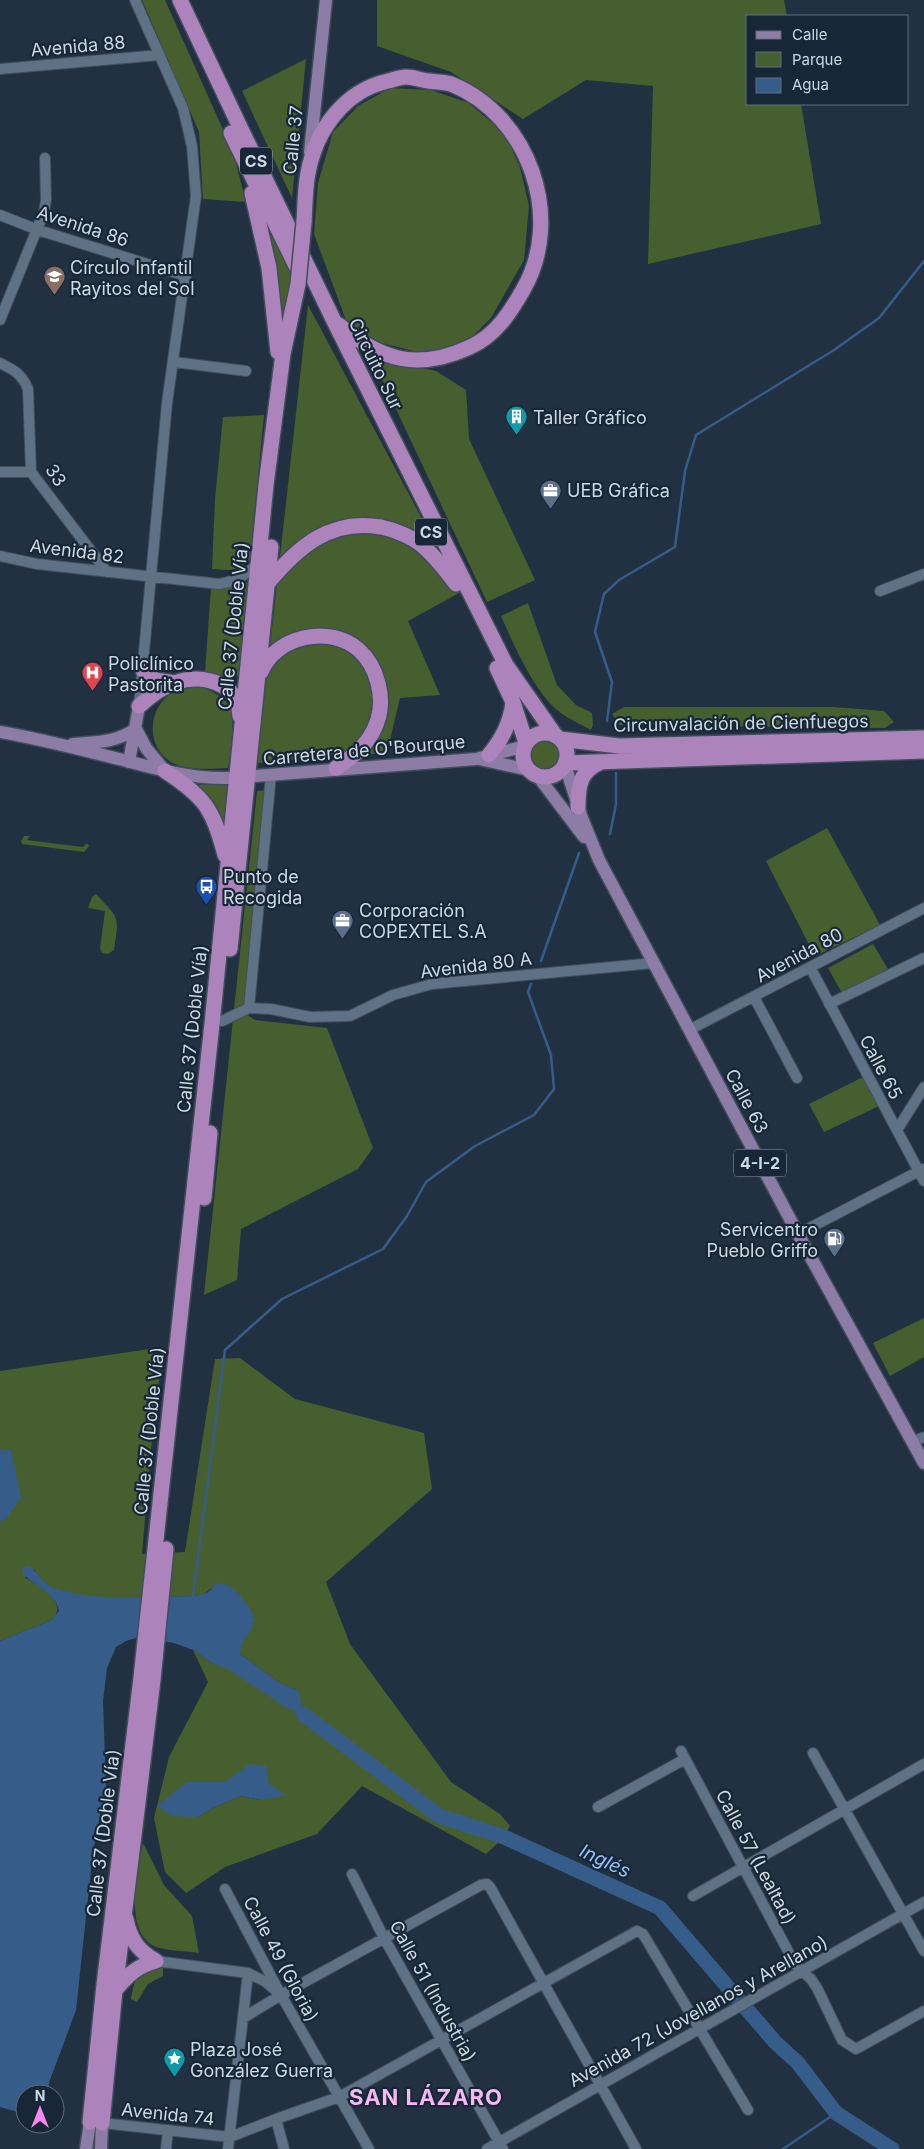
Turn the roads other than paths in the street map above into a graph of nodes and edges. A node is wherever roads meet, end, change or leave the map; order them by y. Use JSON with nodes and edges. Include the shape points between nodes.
{"nodes":[{"id":1,"x":135,"y":0,"type":"edge"},
{"id":2,"x":171,"y":0,"type":"edge"},
{"id":3,"x":180,"y":0,"type":"edge"},
{"id":4,"x":326,"y":0,"type":"edge"},
{"id":5,"x":160,"y":55,"type":"junction"},
{"id":6,"x":0,"y":69,"type":"edge"},
{"id":7,"x":241,"y":155,"type":"junction"},
{"id":8,"x":45,"y":158,"type":"dead end"},
{"id":9,"x":308,"y":172,"type":"junction"},
{"id":10,"x":0,"y":216,"type":"edge"},
{"id":11,"x":38,"y":230,"type":"junction"},
{"id":12,"x":186,"y":276,"type":"junction"},
{"id":13,"x":298,"y":284,"type":"junction"},
{"id":14,"x":0,"y":320,"type":"edge"},
{"id":15,"x":334,"y":321,"type":"junction"},
{"id":16,"x":0,"y":362,"type":"edge"},
{"id":17,"x":174,"y":362,"type":"junction"},
{"id":18,"x":246,"y":370,"type":"dead end"},
{"id":19,"x":278,"y":388,"type":"junction"},
{"id":20,"x":0,"y":472,"type":"edge"},
{"id":21,"x":31,"y":472,"type":"junction"},
{"id":22,"x":0,"y":556,"type":"edge"},
{"id":23,"x":259,"y":559,"type":"junction"},
{"id":24,"x":107,"y":572,"type":"junction"},
{"id":25,"x":924,"y":574,"type":"edge"},
{"id":26,"x":150,"y":576,"type":"junction"},
{"id":27,"x":268,"y":584,"type":"junction"},
{"id":28,"x":456,"y":584,"type":"junction"},
{"id":29,"x":880,"y":591,"type":"dead end"},
{"id":30,"x":143,"y":670,"type":"junction"},
{"id":31,"x":258,"y":680,"type":"junction"},
{"id":32,"x":175,"y":683,"type":"junction"},
{"id":33,"x":520,"y":699,"type":"junction"},
{"id":34,"x":139,"y":706,"type":"junction"},
{"id":35,"x":242,"y":722,"type":"junction"},
{"id":36,"x":136,"y":729,"type":"junction"},
{"id":37,"x":0,"y":732,"type":"edge"},
{"id":38,"x":557,"y":737,"type":"junction"},
{"id":39,"x":924,"y":738,"type":"edge"},
{"id":40,"x":588,"y":743,"type":"junction"},
{"id":41,"x":525,"y":744,"type":"junction"},
{"id":42,"x":60,"y":745,"type":"junction"},
{"id":43,"x":924,"y":751,"type":"edge"},
{"id":44,"x":482,"y":757,"type":"junction"},
{"id":45,"x":602,"y":761,"type":"junction"},
{"id":46,"x":129,"y":762,"type":"junction"},
{"id":47,"x":565,"y":764,"type":"junction"},
{"id":48,"x":336,"y":768,"type":"junction"},
{"id":49,"x":164,"y":771,"type":"junction"},
{"id":50,"x":533,"y":773,"type":"junction"},
{"id":51,"x":271,"y":775,"type":"junction"},
{"id":52,"x":255,"y":776,"type":"dead end"},
{"id":53,"x":228,"y":778,"type":"dead end"},
{"id":54,"x":578,"y":807,"type":"junction"},
{"id":55,"x":599,"y":860,"type":"junction"},
{"id":56,"x":227,"y":864,"type":"junction"},
{"id":57,"x":924,"y":908,"type":"edge"},
{"id":58,"x":924,"y":958,"type":"edge"},
{"id":59,"x":654,"y":963,"type":"junction"},
{"id":60,"x":810,"y":968,"type":"junction"},
{"id":61,"x":754,"y":997,"type":"junction"},
{"id":62,"x":829,"y":1004,"type":"junction"},
{"id":63,"x":250,"y":1008,"type":"junction"},
{"id":64,"x":222,"y":1021,"type":"junction"},
{"id":65,"x":689,"y":1030,"type":"junction"},
{"id":66,"x":797,"y":1078,"type":"dead end"},
{"id":67,"x":924,"y":1087,"type":"edge"},
{"id":68,"x":897,"y":1130,"type":"junction"},
{"id":69,"x":922,"y":1174,"type":"edge"},
{"id":70,"x":798,"y":1234,"type":"junction"},
{"id":71,"x":924,"y":1437,"type":"edge"},
{"id":72,"x":912,"y":1442,"type":"junction"},
{"id":73,"x":924,"y":1464,"type":"edge"},
{"id":74,"x":161,"y":1545,"type":"junction"},
{"id":75,"x":147,"y":1679,"type":"junction"},
{"id":76,"x":813,"y":1753,"type":"dead end"},
{"id":77,"x":924,"y":1764,"type":"edge"},
{"id":78,"x":598,"y":1807,"type":"dead end"},
{"id":79,"x":846,"y":1809,"type":"junction"},
{"id":80,"x":744,"y":1866,"type":"junction"},
{"id":81,"x":352,"y":1874,"type":"dead end"},
{"id":82,"x":225,"y":1889,"type":"dead end"},
{"id":83,"x":693,"y":1896,"type":"dead end"},
{"id":84,"x":924,"y":1902,"type":"edge"},
{"id":85,"x":124,"y":1913,"type":"junction"},
{"id":86,"x":902,"y":1914,"type":"junction"},
{"id":87,"x":384,"y":1938,"type":"junction"},
{"id":88,"x":924,"y":1952,"type":"edge"},
{"id":89,"x":156,"y":1961,"type":"junction"},
{"id":90,"x":801,"y":1972,"type":"junction"},
{"id":91,"x":248,"y":1973,"type":"junction"},
{"id":92,"x":545,"y":1983,"type":"junction"},
{"id":93,"x":115,"y":1990,"type":"junction"},
{"id":94,"x":281,"y":1995,"type":"junction"},
{"id":95,"x":924,"y":2011,"type":"edge"},
{"id":96,"x":243,"y":2018,"type":"junction"},
{"id":97,"x":701,"y":2029,"type":"junction"},
{"id":98,"x":443,"y":2041,"type":"junction"},
{"id":99,"x":600,"y":2085,"type":"junction"},
{"id":100,"x":339,"y":2098,"type":"junction"},
{"id":101,"x":748,"y":2110,"type":"dead end"},
{"id":102,"x":276,"y":2119,"type":"junction"},
{"id":103,"x":96,"y":2122,"type":"junction"},
{"id":104,"x":168,"y":2130,"type":"junction"},
{"id":105,"x":230,"y":2137,"type":"junction"},
{"id":106,"x":501,"y":2146,"type":"edge"},
{"id":107,"x":86,"y":2149,"type":"edge"},
{"id":108,"x":101,"y":2149,"type":"edge"},
{"id":109,"x":166,"y":2149,"type":"edge"},
{"id":110,"x":228,"y":2149,"type":"edge"},
{"id":111,"x":284,"y":2149,"type":"edge"},
{"id":112,"x":369,"y":2149,"type":"edge"},
{"id":113,"x":487,"y":2149,"type":"edge"},
{"id":114,"x":636,"y":2149,"type":"edge"}],
"edges":[{"from":1,"to":5,"type":"street"},
{"from":2,"to":7,"type":"highway","name":"Circuito Sur","number":"CS"},
{"from":3,"to":15,"type":"highway","name":"Circuito Sur","number":"CS"},
{"from":4,"to":9,"type":"main road","name":"Calle 37"},
{"from":5,"to":6,"type":"street","name":"Avenida 88"},
{"from":5,"to":12,"type":"street","via":[[183,108],[192,146],[196,196]]},
{"from":7,"to":19,"type":"highway","via":[[269,268],[278,340]]},
{"from":7,"to":28,"type":"highway","name":"Circuito Sur","number":"CS"},
{"from":8,"to":11,"type":"street","via":[[46,200]]},
{"from":9,"to":13,"type":"highway","name":"Calle 37","bridge":true},
{"from":9,"to":15,"type":"highway","via":[[322,134],[342,104],[380,83],[406,77],[450,84],[494,113],[528,156],[539,200],[542,224],[529,280],[502,324],[478,344],[435,360],[412,361],[378,352]]},
{"from":10,"to":11,"type":"street","name":"Avenida 86"},
{"from":11,"to":12,"type":"street","name":"Avenida 86"},
{"from":11,"to":14,"type":"street"},
{"from":12,"to":17,"type":"street"},
{"from":13,"to":19,"type":"highway","name":"Calle 37 (Doble Vía)"},
{"from":13,"to":27,"type":"highway","name":"Calle 37 (Doble Vía)"},
{"from":15,"to":33,"type":"highway","name":"Circuito Sur","number":"CS"},
{"from":16,"to":21,"type":"street","name":"33","via":[[18,372],[28,389]]},
{"from":17,"to":18,"type":"street"},
{"from":17,"to":26,"type":"street"},
{"from":19,"to":23,"type":"highway","name":"Calle 37 (Doble Vía)"},
{"from":20,"to":21,"type":"street"},
{"from":21,"to":24,"type":"street","name":"33"},
{"from":22,"to":24,"type":"street","name":"Avenida 82"},
{"from":23,"to":26,"type":"street","name":"Avenida 82","via":[[247,575],[218,584]]},
{"from":23,"to":35,"type":"highway","name":"Calle 37 (Doble Vía)"},
{"from":24,"to":26,"type":"street","name":"Avenida 82"},
{"from":25,"to":29,"type":"street"},
{"from":26,"to":30,"type":"street"},
{"from":27,"to":28,"type":"highway","via":[[284,564],[318,537],[357,524],[395,530],[425,548]]},
{"from":27,"to":31,"type":"highway","name":"Calle 37 (Doble Vía)"},
{"from":28,"to":33,"type":"highway","name":"Circuito Sur","number":"CS"},
{"from":30,"to":32,"type":"highway","via":[[155,680]]},
{"from":30,"to":34,"type":"street"},
{"from":31,"to":48,"type":"highway","via":[[268,659],[278,649],[292,641],[315,636],[345,642],[369,662],[381,693],[376,730],[349,760]]},
{"from":31,"to":64,"type":"highway","name":"Calle 37 (Doble Vía)"},
{"from":32,"to":34,"type":"highway","via":[[156,692]]},
{"from":32,"to":35,"type":"highway","via":[[198,680],[220,684],[237,701]]},
{"from":33,"to":38,"type":"highway","name":"Circuito Sur","number":"CS"},
{"from":33,"to":40,"type":"highway"},
{"from":33,"to":41,"type":"highway","name":"Circuito Sur","number":"CS"},
{"from":33,"to":44,"type":"highway","via":[[506,730]]},
{"from":34,"to":36,"type":"main road"},
{"from":35,"to":56,"type":"highway","name":"Calle 37 (Doble Vía)"},
{"from":36,"to":42,"type":"main road","via":[[107,742]]},
{"from":36,"to":46,"type":"main road"},
{"from":36,"to":49,"type":"main road"},
{"from":37,"to":42,"type":"main road"},
{"from":38,"to":40,"type":"highway","name":"Circunvalación de Cienfuegos"},
{"from":38,"to":41,"type":"highway","name":"Circunvalación de Cienfuegos","via":[[542,733]]},
{"from":38,"to":47,"type":"highway","number":"CS","via":[[566,750]]},
{"from":39,"to":40,"type":"highway","name":"Circunvalación de Cienfuegos","via":[[619,746]]},
{"from":41,"to":44,"type":"main road","name":"Carretera de O'Bourque"},
{"from":41,"to":50,"type":"highway","number":"CS","via":[[523,759]]},
{"from":42,"to":46,"type":"main road"},
{"from":43,"to":45,"type":"highway","name":"Circunvalación de Cienfuegos"},
{"from":44,"to":48,"type":"main road","name":"Carretera de O'Bourque"},
{"from":44,"to":50,"type":"main road","name":"Carretera de O'Bourque"},
{"from":45,"to":47,"type":"highway","name":"Circunvalación de Cienfuegos"},
{"from":45,"to":54,"type":"highway","via":[[584,772]]},
{"from":46,"to":49,"type":"main road"},
{"from":47,"to":50,"type":"highway","name":"Circunvalación de Cienfuegos","via":[[550,776]]},
{"from":47,"to":54,"type":"main road","name":"Calle 63","number":"4-I-2"},
{"from":48,"to":51,"type":"main road","name":"Carretera de O'Bourque"},
{"from":49,"to":53,"type":"main road"},
{"from":49,"to":56,"type":"highway","via":[[189,786],[209,809],[216,822]]},
{"from":50,"to":55,"type":"main road","name":"Calle 63","number":"4-I-2","via":[[569,816]]},
{"from":51,"to":52,"type":"main road","name":"Carretera de O'Bourque"},
{"from":51,"to":63,"type":"street"},
{"from":54,"to":55,"type":"main road","name":"Calle 63","number":"4-I-2"},
{"from":55,"to":59,"type":"main road","name":"Calle 63","number":"4-I-2"},
{"from":56,"to":74,"type":"highway","name":"Calle 37 (Doble Vía)"},
{"from":57,"to":60,"type":"street","name":"Avenida 80"},
{"from":58,"to":62,"type":"street"},
{"from":59,"to":63,"type":"street","name":"Avenida 80 A","via":[[432,984],[393,995],[350,1016],[310,1017]]},
{"from":59,"to":65,"type":"main road","name":"Calle 63","number":"4-I-2"},
{"from":60,"to":61,"type":"street","name":"Avenida 80"},
{"from":60,"to":62,"type":"street","name":"Calle 65"},
{"from":61,"to":65,"type":"street","name":"Avenida 80"},
{"from":61,"to":66,"type":"street"},
{"from":62,"to":68,"type":"street","name":"Calle 65"},
{"from":63,"to":64,"type":"street","name":"Avenida 80 A"},
{"from":64,"to":74,"type":"highway","name":"Calle 37 (Doble Vía)"},
{"from":65,"to":70,"type":"main road","name":"Calle 63","number":"4-I-2"},
{"from":67,"to":68,"type":"street"},
{"from":68,"to":69,"type":"street","name":"Calle 65"},
{"from":69,"to":70,"type":"street"},
{"from":70,"to":72,"type":"main road","name":"Calle 63","number":"4-I-2"},
{"from":71,"to":72,"type":"street"},
{"from":72,"to":73,"type":"main road","name":"Calle 63","number":"4-I-2"},
{"from":74,"to":75,"type":"highway","name":"Calle 37 (Doble Vía)"},
{"from":75,"to":85,"type":"highway","name":"Calle 37 (Doble Vía)"},
{"from":75,"to":103,"type":"highway","name":"Calle 37 (Doble Vía)","via":[[104,1985]]},
{"from":76,"to":79,"type":"street"},
{"from":77,"to":79,"type":"street"},
{"from":78,"to":80,"type":"street","name":"Calle 57 (Lealtad)","via":[[683,1755]]},
{"from":79,"to":80,"type":"street"},
{"from":79,"to":86,"type":"street"},
{"from":80,"to":83,"type":"street"},
{"from":80,"to":90,"type":"street","name":"Calle 57 (Lealtad)"},
{"from":81,"to":87,"type":"street","name":"Calle 51 (Industria)"},
{"from":82,"to":94,"type":"street","name":"Calle 49 (Gloria)"},
{"from":84,"to":86,"type":"street","name":"Avenida 72 (Jovellanos y Arellano)"},
{"from":85,"to":89,"type":"highway","via":[[129,1934],[135,1943],[144,1955]]},
{"from":85,"to":93,"type":"highway","name":"Calle 37 (Doble Vía)"},
{"from":86,"to":88,"type":"street"},
{"from":86,"to":90,"type":"street","name":"Avenida 72 (Jovellanos y Arellano)"},
{"from":87,"to":92,"type":"street","via":[[486,1884]]},
{"from":87,"to":94,"type":"street"},
{"from":87,"to":98,"type":"street","name":"Calle 51 (Industria)"},
{"from":89,"to":91,"type":"street"},
{"from":89,"to":93,"type":"highway","via":[[141,1964]]},
{"from":90,"to":95,"type":"street","name":"Calle 57 (Lealtad)","via":[[817,1988],[842,2040],[856,2049]]},
{"from":90,"to":97,"type":"street","name":"Avenida 72 (Jovellanos y Arellano)"},
{"from":91,"to":94,"type":"street"},
{"from":91,"to":96,"type":"street"},
{"from":92,"to":97,"type":"street","via":[[637,1931]]},
{"from":92,"to":98,"type":"street"},
{"from":92,"to":99,"type":"street"},
{"from":93,"to":103,"type":"highway","name":"Calle 37 (Doble Vía)"},
{"from":94,"to":96,"type":"street"},
{"from":94,"to":100,"type":"street","name":"Calle 49 (Gloria)"},
{"from":96,"to":105,"type":"street"},
{"from":97,"to":99,"type":"street","name":"Avenida 72 (Jovellanos y Arellano)"},
{"from":97,"to":101,"type":"street"},
{"from":98,"to":100,"type":"street"},
{"from":98,"to":106,"type":"street","name":"Calle 51 (Industria)"},
{"from":99,"to":106,"type":"street","name":"Avenida 72 (Jovellanos y Arellano)"},
{"from":99,"to":114,"type":"street"},
{"from":100,"to":102,"type":"street"},
{"from":100,"to":112,"type":"street","name":"Calle 49 (Gloria)"},
{"from":102,"to":105,"type":"street"},
{"from":102,"to":111,"type":"street"},
{"from":103,"to":104,"type":"street","name":"Avenida 74"},
{"from":103,"to":107,"type":"main road","name":"Calle 37 (Doble Vía)"},
{"from":103,"to":108,"type":"main road","name":"Calle 37 (Doble Vía)"},
{"from":104,"to":105,"type":"street","name":"Avenida 74"},
{"from":104,"to":109,"type":"street"},
{"from":105,"to":110,"type":"street"},
{"from":106,"to":113,"type":"street","name":"Avenida 72 (Jovellanos y Arellano)"}]}
